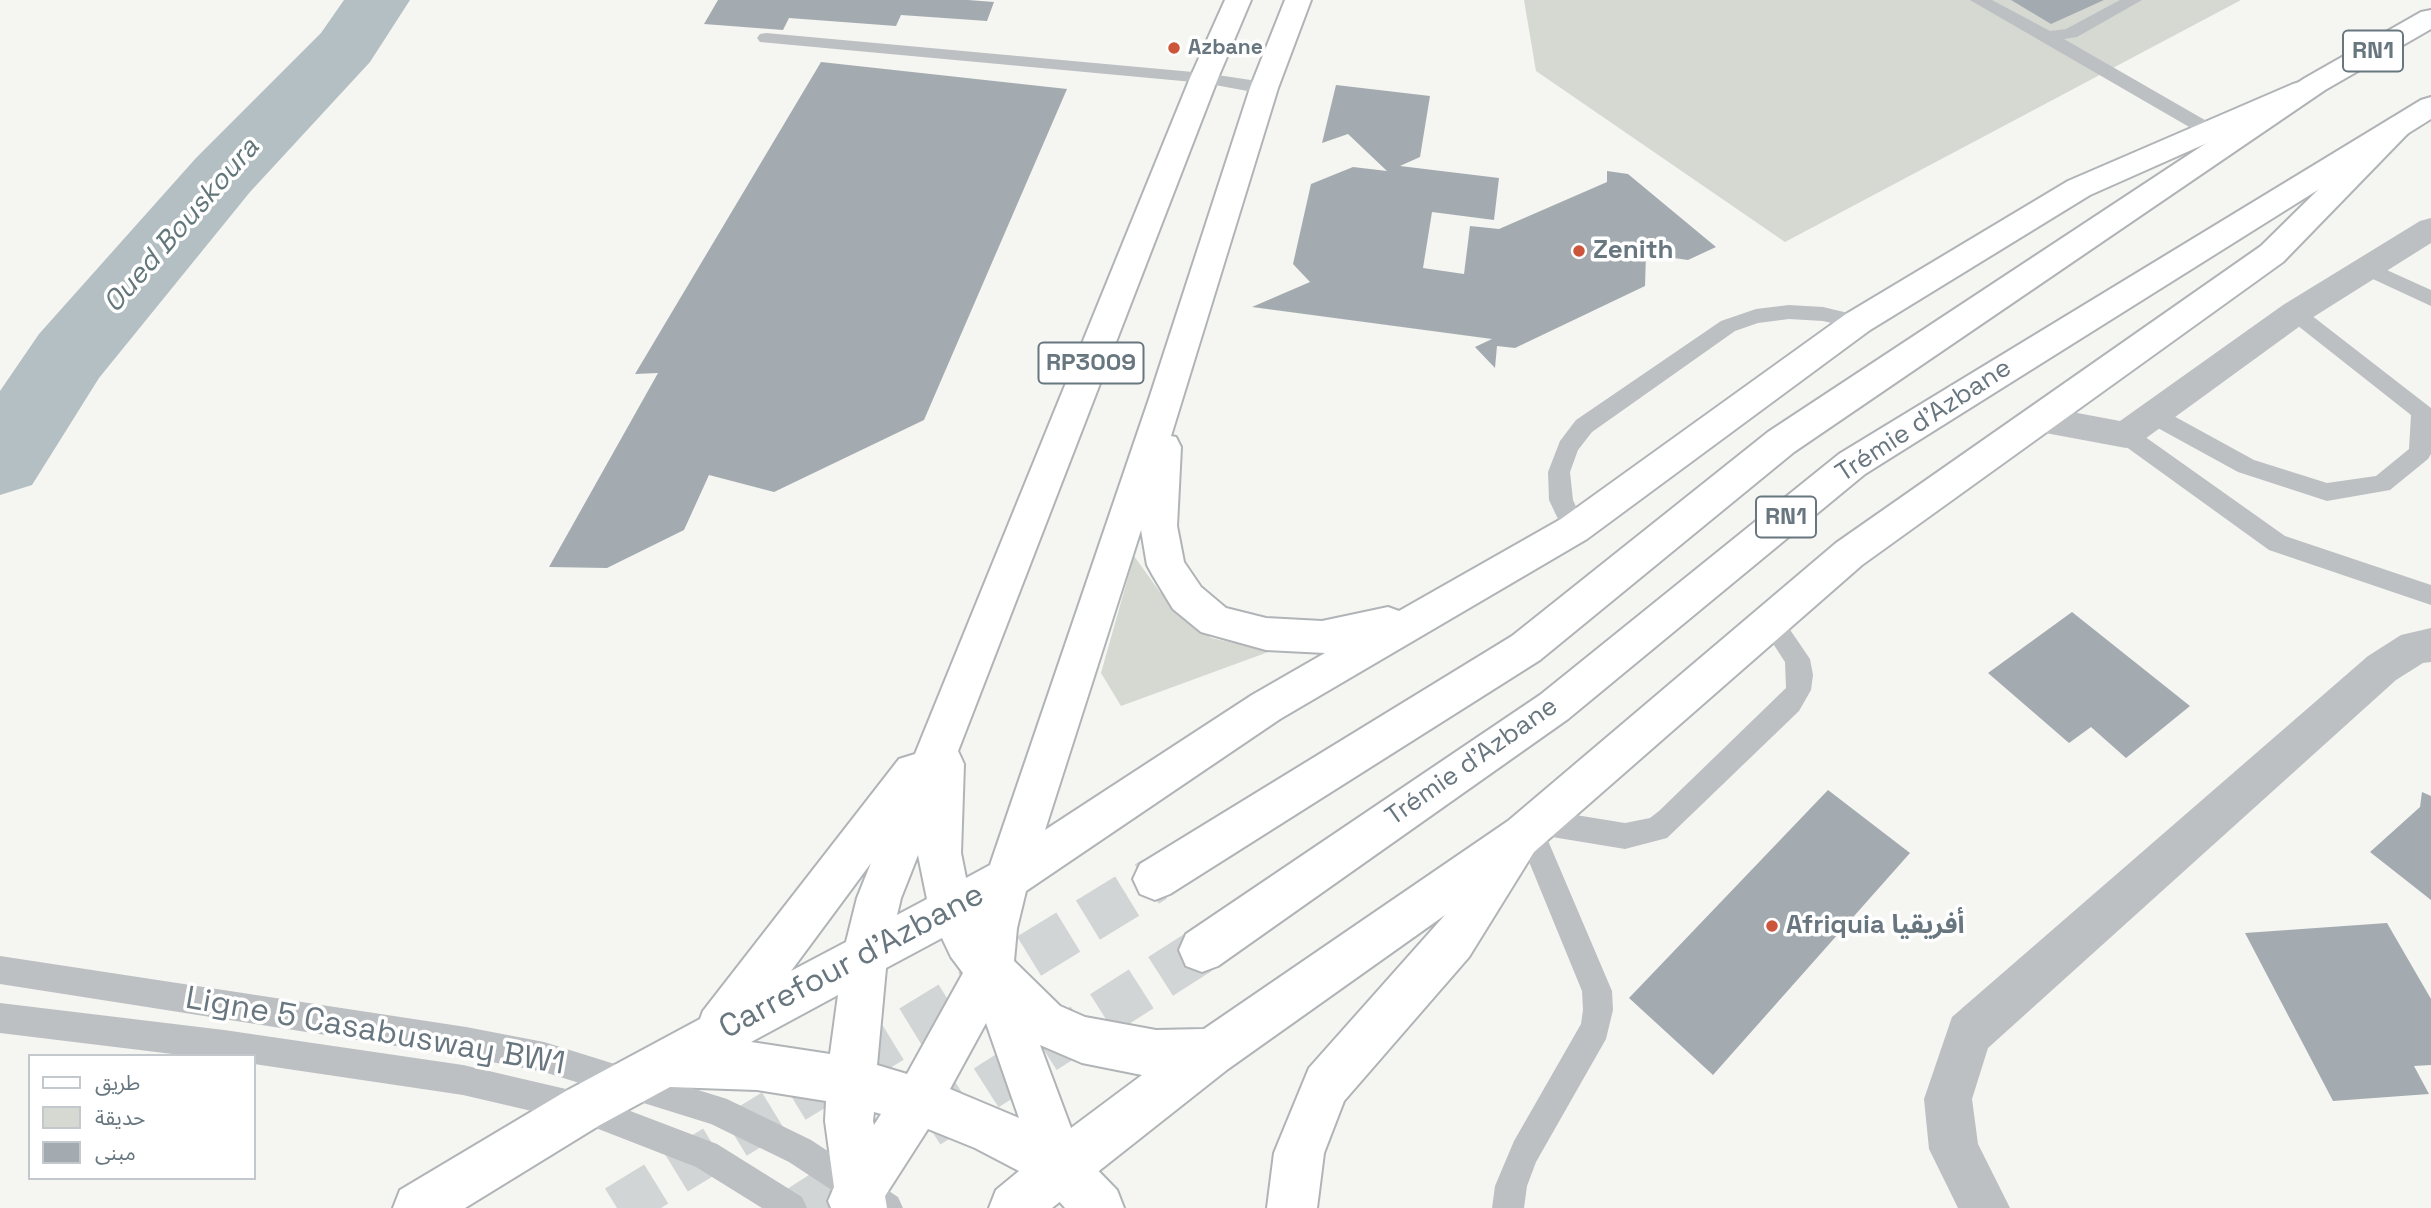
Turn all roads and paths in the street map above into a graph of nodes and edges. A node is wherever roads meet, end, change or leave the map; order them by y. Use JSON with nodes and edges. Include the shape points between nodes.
{"nodes":[{"id":1,"x":1238,"y":0,"type":"edge"},
{"id":2,"x":1298,"y":0,"type":"edge"},
{"id":3,"x":1979,"y":0,"type":"edge"},
{"id":4,"x":2133,"y":0,"type":"edge"},
{"id":5,"x":2431,"y":18,"type":"edge"},
{"id":6,"x":2047,"y":37,"type":"junction"},
{"id":7,"x":766,"y":38,"type":"dead end"},
{"id":8,"x":1204,"y":78,"type":"junction"},
{"id":9,"x":2315,"y":84,"type":"junction"},
{"id":10,"x":1264,"y":88,"type":"junction"},
{"id":11,"x":2415,"y":116,"type":"edge"},
{"id":12,"x":2210,"y":131,"type":"junction"},
{"id":13,"x":2425,"y":239,"type":"edge"},
{"id":14,"x":2369,"y":270,"type":"junction"},
{"id":15,"x":2431,"y":299,"type":"edge"},
{"id":16,"x":2295,"y":313,"type":"junction"},
{"id":17,"x":1858,"y":323,"type":"junction"},
{"id":18,"x":1167,"y":396,"type":"junction"},
{"id":19,"x":2153,"y":415,"type":"junction"},
{"id":20,"x":2040,"y":419,"type":"junction"},
{"id":21,"x":2126,"y":435,"type":"junction"},
{"id":22,"x":1574,"y":528,"type":"junction"},
{"id":23,"x":2431,"y":596,"type":"edge"},
{"id":24,"x":1419,"y":616,"type":"junction"},
{"id":25,"x":1771,"y":622,"type":"junction"},
{"id":26,"x":2431,"y":645,"type":"edge"},
{"id":27,"x":946,"y":728,"type":"junction"},
{"id":28,"x":1531,"y":829,"type":"junction"},
{"id":29,"x":1007,"y":879,"type":"junction"},
{"id":30,"x":1155,"y":879,"type":"tunnel mouth"},
{"id":31,"x":952,"y":911,"type":"junction"},
{"id":32,"x":1202,"y":950,"type":"tunnel mouth"},
{"id":33,"x":865,"y":956,"type":"junction"},
{"id":34,"x":0,"y":970,"type":"edge"},
{"id":35,"x":990,"y":970,"type":"junction"},
{"id":36,"x":0,"y":1018,"type":"edge"},
{"id":37,"x":713,"y":1036,"type":"junction"},
{"id":38,"x":1211,"y":1052,"type":"junction"},
{"id":39,"x":648,"y":1073,"type":"junction"},
{"id":40,"x":851,"y":1082,"type":"junction"},
{"id":41,"x":918,"y":1101,"type":"junction"},
{"id":42,"x":583,"y":1108,"type":"junction"},
{"id":43,"x":1061,"y":1167,"type":"junction"},
{"id":44,"x":864,"y":1204,"type":"edge"},
{"id":45,"x":418,"y":1208,"type":"edge"},
{"id":46,"x":791,"y":1208,"type":"edge"},
{"id":47,"x":1014,"y":1208,"type":"edge"},
{"id":48,"x":1099,"y":1208,"type":"edge"},
{"id":49,"x":1292,"y":1208,"type":"edge"},
{"id":50,"x":1508,"y":1208,"type":"edge"},
{"id":51,"x":1985,"y":1208,"type":"edge"}],
"edges":[{"from":1,"to":8,"type":"main road","number":"RP3009"},
{"from":2,"to":10,"type":"main road","number":"RP3009"},
{"from":3,"to":6,"type":"lane"},
{"from":4,"to":6,"type":"lane","via":[[2071,33]]},
{"from":5,"to":9,"type":"main road","number":"RN1"},
{"from":6,"to":12,"type":"lane"},
{"from":7,"to":8,"type":"lane"},
{"from":8,"to":10,"type":"lane"},
{"from":8,"to":27,"type":"main road","number":"RP3009"},
{"from":9,"to":12,"type":"main road"},
{"from":9,"to":30,"type":"main road","number":"RN1","via":[[1781,442],[1526,648]]},
{"from":10,"to":18,"type":"main road","number":"RP3009"},
{"from":11,"to":20,"type":"main road","via":[[2272,254]]},
{"from":11,"to":32,"type":"main road","name":"Trémie d'Azbane","number":"RN1","via":[[1852,464],[1554,706]]},
{"from":12,"to":17,"type":"main road","via":[[2079,188]]},
{"from":13,"to":14,"type":"street"},
{"from":14,"to":15,"type":"lane"},
{"from":14,"to":16,"type":"street"},
{"from":16,"to":19,"type":"street"},
{"from":16,"to":19,"type":"lane","via":[[2422,412],[2420,453],[2382,484],[2328,492],[2246,466]]},
{"from":17,"to":22,"type":"main road"},
{"from":17,"to":22,"type":"lane","via":[[1789,312],[1728,326],[1584,426],[1568,447],[1559,472],[1561,500]]},
{"from":18,"to":24,"type":"main road","via":[[1158,526],[1166,565],[1187,598],[1215,621],[1266,634],[1322,637]]},
{"from":18,"to":29,"type":"main road","number":"RP3009"},
{"from":19,"to":21,"type":"street"},
{"from":20,"to":21,"type":"street"},
{"from":20,"to":25,"type":"main road","via":[[1849,555]]},
{"from":21,"to":23,"type":"lane","via":[[2277,543]]},
{"from":22,"to":24,"type":"main road"},
{"from":24,"to":29,"type":"main road","via":[[1266,707]]},
{"from":25,"to":28,"type":"main road"},
{"from":25,"to":28,"type":"lane","via":[[1797,659],[1798,690],[1669,820],[1657,829],[1625,836]]},
{"from":26,"to":51,"type":"street","via":[[2415,648],[2382,668],[1969,1034],[1948,1099],[1954,1149]]},
{"from":27,"to":31,"type":"main road","via":[[939,853]]},
{"from":27,"to":33,"type":"main road","number":"RP3009","via":[[879,898]]},
{"from":27,"to":37,"type":"main road"},
{"from":28,"to":38,"type":"main road"},
{"from":28,"to":49,"type":"main road","via":[[1453,942],[1326,1085],[1299,1153]]},
{"from":28,"to":50,"type":"lane","via":[[1597,990],[1598,1010],[1595,1028],[1525,1152],[1511,1186]]},
{"from":29,"to":31,"type":"main road","name":"Carrefour d'Azbane"},
{"from":29,"to":35,"type":"main road","name":"Carrefour d'Azbane"},
{"from":31,"to":33,"type":"main road","name":"Carrefour d'Azbane"},
{"from":31,"to":35,"type":"main road","via":[[967,942]]},
{"from":33,"to":37,"type":"main road","name":"Carrefour d'Azbane"},
{"from":33,"to":40,"type":"main road"},
{"from":34,"to":39,"type":"lane","name":"Ligne 5 Casabusway BW1"},
{"from":35,"to":38,"type":"main road","via":[[1044,1021],[1082,1040],[1156,1054]]},
{"from":35,"to":41,"type":"main road"},
{"from":35,"to":43,"type":"main road","name":"Carrefour d'Azbane"},
{"from":36,"to":42,"type":"lane","name":"Ligne 5 Casabusway BW1","via":[[463,1080]]},
{"from":37,"to":39,"type":"main road","name":"Carrefour d'Azbane"},
{"from":38,"to":43,"type":"main road"},
{"from":39,"to":40,"type":"main road","via":[[757,1066]]},
{"from":39,"to":42,"type":"main road","name":"Carrefour d'Azbane"},
{"from":39,"to":44,"type":"lane","name":"Ligne 5 Casabusway BW1","via":[[800,1151]]},
{"from":40,"to":41,"type":"main road"},
{"from":40,"to":44,"type":"main road","via":[[849,1121]]},
{"from":41,"to":43,"type":"main road","via":[[990,1129]]},
{"from":41,"to":44,"type":"main road"},
{"from":42,"to":45,"type":"main road","name":"Carrefour d'Azbane"},
{"from":42,"to":46,"type":"lane","name":"Ligne 5 Casabusway BW1","via":[[706,1155]]},
{"from":43,"to":47,"type":"main road"},
{"from":43,"to":48,"type":"main road"}]}
